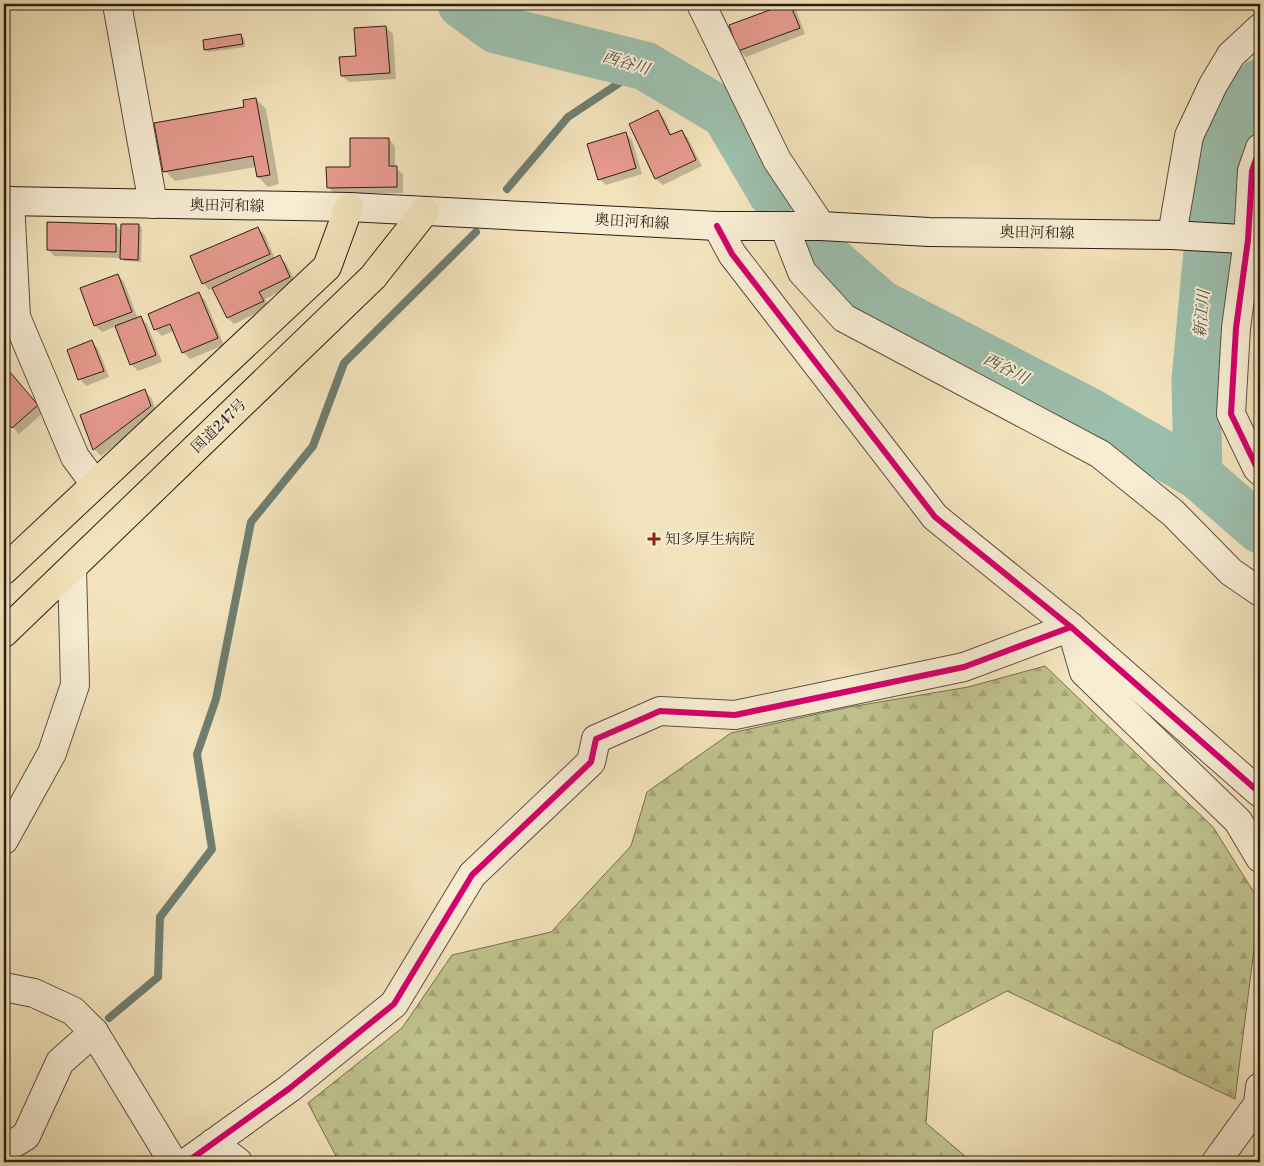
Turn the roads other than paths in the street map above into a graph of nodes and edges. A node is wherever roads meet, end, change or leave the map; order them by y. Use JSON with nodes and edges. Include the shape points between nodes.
{"nodes":[{"id":1,"x":117,"y":4,"type":"edge"},
{"id":2,"x":701,"y":4,"type":"edge"},
{"id":3,"x":1260,"y":28,"type":"edge"},
{"id":4,"x":1260,"y":148,"type":"edge"},
{"id":5,"x":7,"y":201,"type":"edge"},
{"id":6,"x":154,"y":204,"type":"junction"},
{"id":7,"x":349,"y":207,"type":"junction"},
{"id":8,"x":425,"y":211,"type":"junction"},
{"id":9,"x":717,"y":226,"type":"junction"},
{"id":10,"x":784,"y":226,"type":"junction"},
{"id":11,"x":821,"y":226,"type":"junction"},
{"id":12,"x":1172,"y":235,"type":"junction"},
{"id":13,"x":1254,"y":240,"type":"edge"},
{"id":14,"x":10,"y":322,"type":"edge"},
{"id":15,"x":1260,"y":471,"type":"edge"},
{"id":16,"x":95,"y":484,"type":"junction"},
{"id":17,"x":72,"y":568,"type":"junction"},
{"id":18,"x":4,"y":570,"type":"edge"},
{"id":19,"x":1260,"y":592,"type":"edge"},
{"id":20,"x":1071,"y":627,"type":"junction"},
{"id":21,"x":4,"y":633,"type":"edge"},
{"id":22,"x":1260,"y":793,"type":"edge"},
{"id":23,"x":4,"y":840,"type":"edge"},
{"id":24,"x":1260,"y":858,"type":"edge"},
{"id":25,"x":4,"y":987,"type":"edge"},
{"id":26,"x":94,"y":1032,"type":"junction"},
{"id":27,"x":1260,"y":1087,"type":"edge"},
{"id":28,"x":213,"y":1143,"type":"junction"},
{"id":29,"x":4,"y":1149,"type":"edge"},
{"id":30,"x":173,"y":1162,"type":"edge"},
{"id":31,"x":186,"y":1162,"type":"edge"},
{"id":32,"x":238,"y":1162,"type":"edge"},
{"id":33,"x":1216,"y":1162,"type":"edge"}],
"edges":[{"from":1,"to":6,"type":"street"},
{"from":2,"to":11,"type":"street","via":[[777,160]]},
{"from":3,"to":12,"type":"street","via":[[1232,55],[1213,85],[1189,136]]},
{"from":4,"to":13,"type":"street","via":[[1252,171]]},
{"from":5,"to":6,"type":"street","name":"奥田河和線"},
{"from":5,"to":14,"type":"street"},
{"from":6,"to":7,"type":"street","name":"奥田河和線"},
{"from":7,"to":8,"type":"street","name":"奥田河和線"},
{"from":7,"to":16,"type":"highway","via":[[327,267]]},
{"from":8,"to":9,"type":"street","name":"奥田河和線"},
{"from":8,"to":17,"type":"highway","name":"国道247号","via":[[372,277]]},
{"from":9,"to":10,"type":"street","name":"奥田河和線"},
{"from":9,"to":20,"type":"street","via":[[732,254],[935,517]]},
{"from":10,"to":11,"type":"street","name":"奥田河和線"},
{"from":10,"to":19,"type":"street","via":[[802,272],[844,318],[1100,454],[1173,513],[1231,572]]},
{"from":11,"to":12,"type":"street","name":"奥田河和線","via":[[929,232]]},
{"from":12,"to":13,"type":"street","name":"奥田河和線"},
{"from":13,"to":15,"type":"street","via":[[1236,328],[1231,414]]},
{"from":14,"to":16,"type":"street","via":[[74,457]]},
{"from":16,"to":18,"type":"highway"},
{"from":17,"to":21,"type":"highway","name":"国道247号"},
{"from":17,"to":23,"type":"street","via":[[74,684],[52,753]]},
{"from":20,"to":22,"type":"street"},
{"from":20,"to":24,"type":"street","via":[[1084,672],[1238,821]]},
{"from":20,"to":28,"type":"street","via":[[964,667],[734,715],[660,711],[596,739],[591,762],[472,875],[394,1004],[290,1088]]},
{"from":25,"to":26,"type":"street","via":[[34,993],[73,1011]]},
{"from":26,"to":29,"type":"street","via":[[60,1062],[26,1136]]},
{"from":26,"to":30,"type":"street"},
{"from":27,"to":33,"type":"street","via":[[1258,1104]]},
{"from":28,"to":31,"type":"street"},
{"from":28,"to":32,"type":"street"}]}
